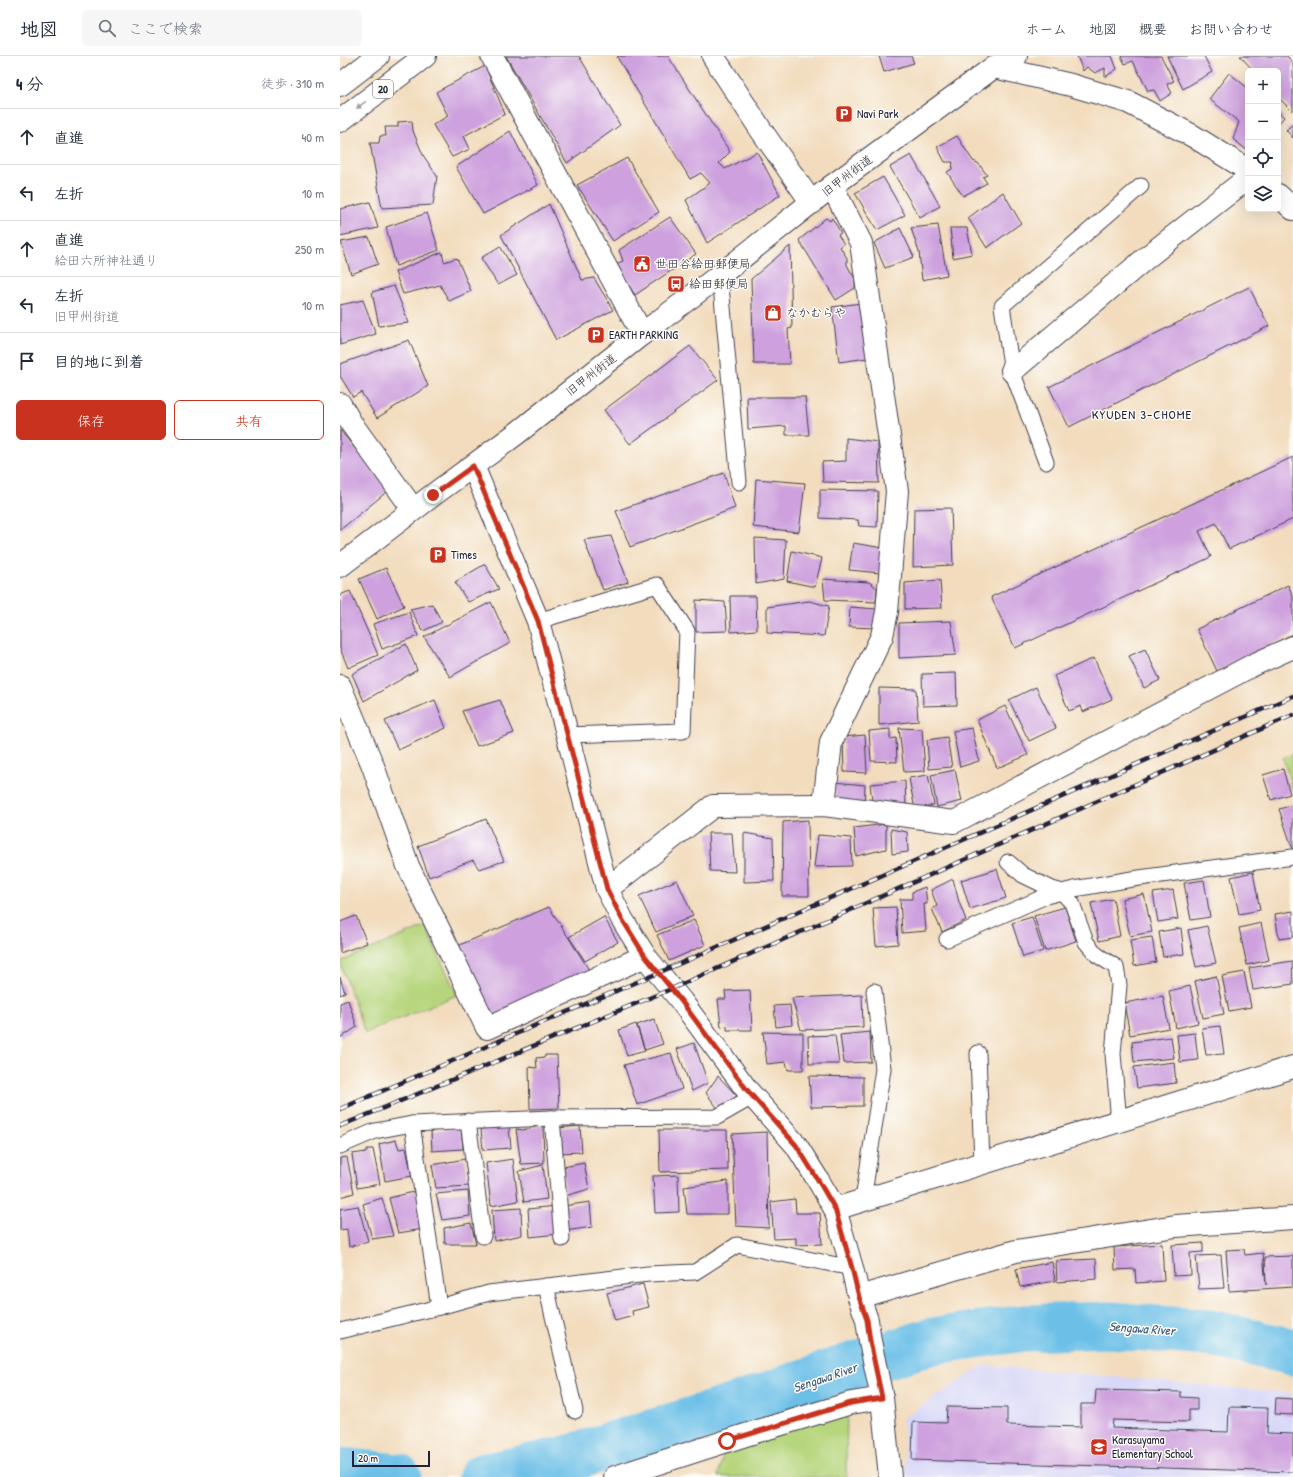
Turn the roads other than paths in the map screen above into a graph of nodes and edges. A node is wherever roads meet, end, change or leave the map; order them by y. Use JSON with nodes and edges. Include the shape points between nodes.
{"nodes":[{"id":1,"x":378,"y":56,"type":"edge"},
{"id":2,"x":425,"y":56,"type":"edge"},
{"id":3,"x":492,"y":56,"type":"edge"},
{"id":4,"x":713,"y":56,"type":"edge"},
{"id":5,"x":1016,"y":56,"type":"edge"},
{"id":6,"x":994,"y":67,"type":"junction"},
{"id":7,"x":340,"y":86,"type":"edge"},
{"id":8,"x":340,"y":121,"type":"edge"},
{"id":9,"x":1245,"y":168,"type":"edge"},
{"id":10,"x":1245,"y":180,"type":"edge"},
{"id":11,"x":832,"y":186,"type":"junction"},
{"id":12,"x":1141,"y":186,"type":"dead end"},
{"id":13,"x":1281,"y":198,"type":"edge"},
{"id":14,"x":812,"y":203,"type":"junction"},
{"id":15,"x":1293,"y":209,"type":"edge"},
{"id":16,"x":720,"y":275,"type":"junction"},
{"id":17,"x":642,"y":334,"type":"junction"},
{"id":18,"x":1012,"y":371,"type":"junction"},
{"id":19,"x":340,"y":404,"type":"edge"},
{"id":20,"x":1046,"y":462,"type":"dead end"},
{"id":21,"x":473,"y":466,"type":"junction"},
{"id":22,"x":739,"y":482,"type":"dead end"},
{"id":23,"x":413,"y":509,"type":"junction"},
{"id":24,"x":340,"y":566,"type":"edge"},
{"id":25,"x":538,"y":621,"type":"junction"},
{"id":26,"x":1293,"y":647,"type":"edge"},
{"id":27,"x":340,"y":686,"type":"edge"},
{"id":28,"x":567,"y":735,"type":"junction"},
{"id":29,"x":824,"y":805,"type":"junction"},
{"id":30,"x":1293,"y":857,"type":"edge"},
{"id":31,"x":1008,"y":862,"type":"dead end"},
{"id":32,"x":607,"y":889,"type":"junction"},
{"id":33,"x":1062,"y":892,"type":"junction"},
{"id":34,"x":947,"y":939,"type":"dead end"},
{"id":35,"x":645,"y":956,"type":"junction"},
{"id":36,"x":874,"y":991,"type":"dead end"},
{"id":37,"x":978,"y":1053,"type":"dead end"},
{"id":38,"x":1293,"y":1068,"type":"edge"},
{"id":39,"x":752,"y":1097,"type":"junction"},
{"id":40,"x":552,"y":1118,"type":"junction"},
{"id":41,"x":468,"y":1121,"type":"junction"},
{"id":42,"x":1119,"y":1122,"type":"junction"},
{"id":43,"x":412,"y":1124,"type":"junction"},
{"id":44,"x":340,"y":1146,"type":"edge"},
{"id":45,"x":982,"y":1164,"type":"junction"},
{"id":46,"x":863,"y":1200,"type":"junction"},
{"id":47,"x":835,"y":1209,"type":"junction"},
{"id":48,"x":1293,"y":1218,"type":"edge"},
{"id":49,"x":484,"y":1236,"type":"dead end"},
{"id":50,"x":562,"y":1239,"type":"dead end"},
{"id":51,"x":852,"y":1268,"type":"junction"},
{"id":52,"x":546,"y":1286,"type":"junction"},
{"id":53,"x":859,"y":1297,"type":"junction"},
{"id":54,"x":439,"y":1307,"type":"junction"},
{"id":55,"x":340,"y":1331,"type":"edge"},
{"id":56,"x":880,"y":1391,"type":"junction"},
{"id":57,"x":575,"y":1411,"type":"dead end"},
{"id":58,"x":616,"y":1477,"type":"edge"},
{"id":59,"x":890,"y":1477,"type":"edge"}],
"edges":[{"from":1,"to":7,"type":"main road","number":"20"},
{"from":2,"to":8,"type":"main road","number":"20","one_way":true},
{"from":3,"to":17,"type":"main road"},
{"from":4,"to":14,"type":"main road","via":[[760,130]]},
{"from":5,"to":6,"type":"main road","name":"旧甲州街道"},
{"from":6,"to":9,"type":"main road","via":[[1071,85],[1128,102],[1193,136]]},
{"from":6,"to":11,"type":"main road","name":"旧甲州街道"},
{"from":10,"to":18,"type":"main road","via":[[1146,258]]},
{"from":11,"to":14,"type":"main road","name":"旧甲州街道"},
{"from":11,"to":29,"type":"main road","via":[[861,243],[898,491],[887,612],[882,636],[831,742]]},
{"from":12,"to":18,"type":"lane","via":[[1002,306]]},
{"from":13,"to":15,"type":"main road"},
{"from":14,"to":16,"type":"main road","name":"旧甲州街道"},
{"from":16,"to":17,"type":"main road","name":"旧甲州街道"},
{"from":16,"to":22,"type":"lane"},
{"from":17,"to":21,"type":"main road","name":"旧甲州街道"},
{"from":18,"to":20,"type":"lane"},
{"from":19,"to":23,"type":"main road"},
{"from":21,"to":23,"type":"main road","name":"旧甲州街道"},
{"from":21,"to":25,"type":"main road"},
{"from":23,"to":24,"type":"main road","name":"旧甲州街道"},
{"from":25,"to":28,"type":"main road"},
{"from":25,"to":28,"type":"lane","via":[[657,585],[687,631],[683,731]]},
{"from":26,"to":29,"type":"main road","via":[[1253,665],[954,822]]},
{"from":27,"to":35,"type":"main road","via":[[373,766],[408,866],[487,1028]]},
{"from":28,"to":32,"type":"main road"},
{"from":29,"to":32,"type":"main road","via":[[713,806]]},
{"from":30,"to":33,"type":"lane","via":[[1132,879]]},
{"from":31,"to":33,"type":"lane","via":[[1023,875]]},
{"from":32,"to":35,"type":"main road"},
{"from":33,"to":34,"type":"lane","via":[[1046,896]]},
{"from":33,"to":42,"type":"lane","via":[[1072,903],[1086,942],[1097,955],[1116,966],[1119,985],[1113,1054]]},
{"from":35,"to":39,"type":"main road"},
{"from":36,"to":46,"type":"lane","via":[[883,1069]]},
{"from":37,"to":45,"type":"lane"},
{"from":38,"to":42,"type":"main road"},
{"from":39,"to":40,"type":"lane","via":[[717,1117]]},
{"from":39,"to":47,"type":"main road","via":[[796,1145]]},
{"from":40,"to":41,"type":"lane"},
{"from":40,"to":50,"type":"lane"},
{"from":41,"to":43,"type":"lane"},
{"from":41,"to":49,"type":"lane"},
{"from":42,"to":45,"type":"main road"},
{"from":43,"to":44,"type":"lane","via":[[375,1131]]},
{"from":43,"to":54,"type":"lane"},
{"from":45,"to":46,"type":"main road"},
{"from":46,"to":47,"type":"main road"},
{"from":47,"to":51,"type":"main road"},
{"from":48,"to":53,"type":"main road","via":[[1176,1226],[1016,1251]]},
{"from":51,"to":52,"type":"lane","via":[[737,1245],[695,1272],[648,1274]]},
{"from":51,"to":53,"type":"main road"},
{"from":52,"to":54,"type":"lane","via":[[489,1293]]},
{"from":52,"to":57,"type":"lane"},
{"from":53,"to":56,"type":"main road","via":[[867,1320]]},
{"from":54,"to":55,"type":"lane"},
{"from":56,"to":58,"type":"main road","via":[[851,1403]]},
{"from":56,"to":59,"type":"main road"}]}
